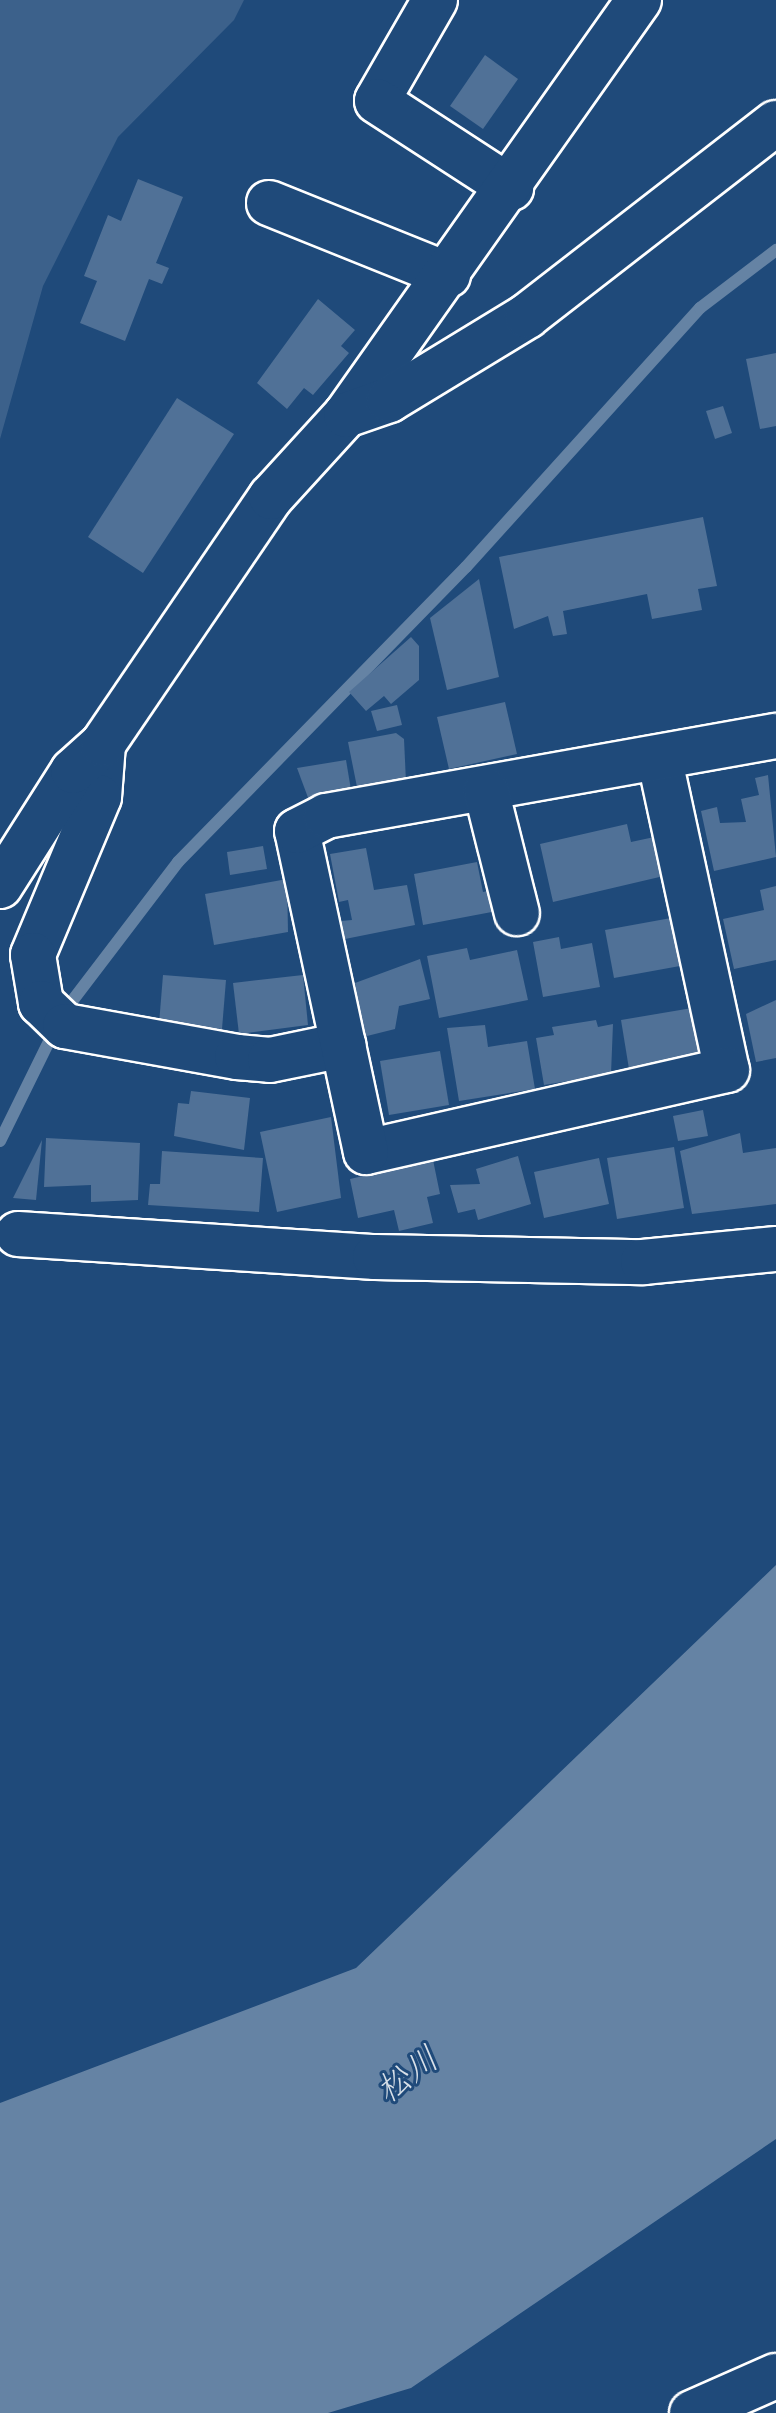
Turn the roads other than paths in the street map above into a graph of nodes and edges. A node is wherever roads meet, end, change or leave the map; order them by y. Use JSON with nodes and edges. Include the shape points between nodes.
{"nodes":[{"id":1,"x":435,"y":0,"type":"edge"},
{"id":2,"x":639,"y":0,"type":"edge"},
{"id":3,"x":776,"y":123,"type":"edge"},
{"id":4,"x":511,"y":188,"type":"junction"},
{"id":5,"x":269,"y":203,"type":"dead end"},
{"id":6,"x":448,"y":275,"type":"junction"},
{"id":7,"x":346,"y":415,"type":"junction"},
{"id":8,"x":776,"y":736,"type":"edge"},
{"id":9,"x":103,"y":744,"type":"junction"},
{"id":10,"x":660,"y":761,"type":"junction"},
{"id":11,"x":486,"y":790,"type":"junction"},
{"id":12,"x":0,"y":886,"type":"edge"},
{"id":13,"x":517,"y":913,"type":"dead end"},
{"id":14,"x":343,"y":1045,"type":"junction"},
{"id":15,"x":18,"y":1234,"type":"dead end"},
{"id":16,"x":776,"y":1249,"type":"edge"},
{"id":17,"x":776,"y":2376,"type":"edge"},
{"id":18,"x":692,"y":2413,"type":"edge"}],
"edges":[{"from":1,"to":4,"type":"street","via":[[377,101]]},
{"from":2,"to":4,"type":"street"},
{"from":3,"to":7,"type":"street","via":[[527,316],[389,400]]},
{"from":4,"to":6,"type":"street"},
{"from":5,"to":6,"type":"street"},
{"from":6,"to":7,"type":"street"},
{"from":7,"to":9,"type":"street","via":[[271,497]]},
{"from":8,"to":10,"type":"street"},
{"from":9,"to":12,"type":"street","via":[[73,771]]},
{"from":9,"to":14,"type":"street","via":[[99,797],[33,955],[41,1003],[65,1026],[237,1057],[270,1060]]},
{"from":10,"to":11,"type":"street"},
{"from":10,"to":14,"type":"street","via":[[727,1070],[366,1152]]},
{"from":11,"to":13,"type":"street"},
{"from":11,"to":14,"type":"street","via":[[326,816],[297,831]]},
{"from":15,"to":16,"type":"street","via":[[391,1258],[643,1262]]},
{"from":17,"to":18,"type":"street"}]}
